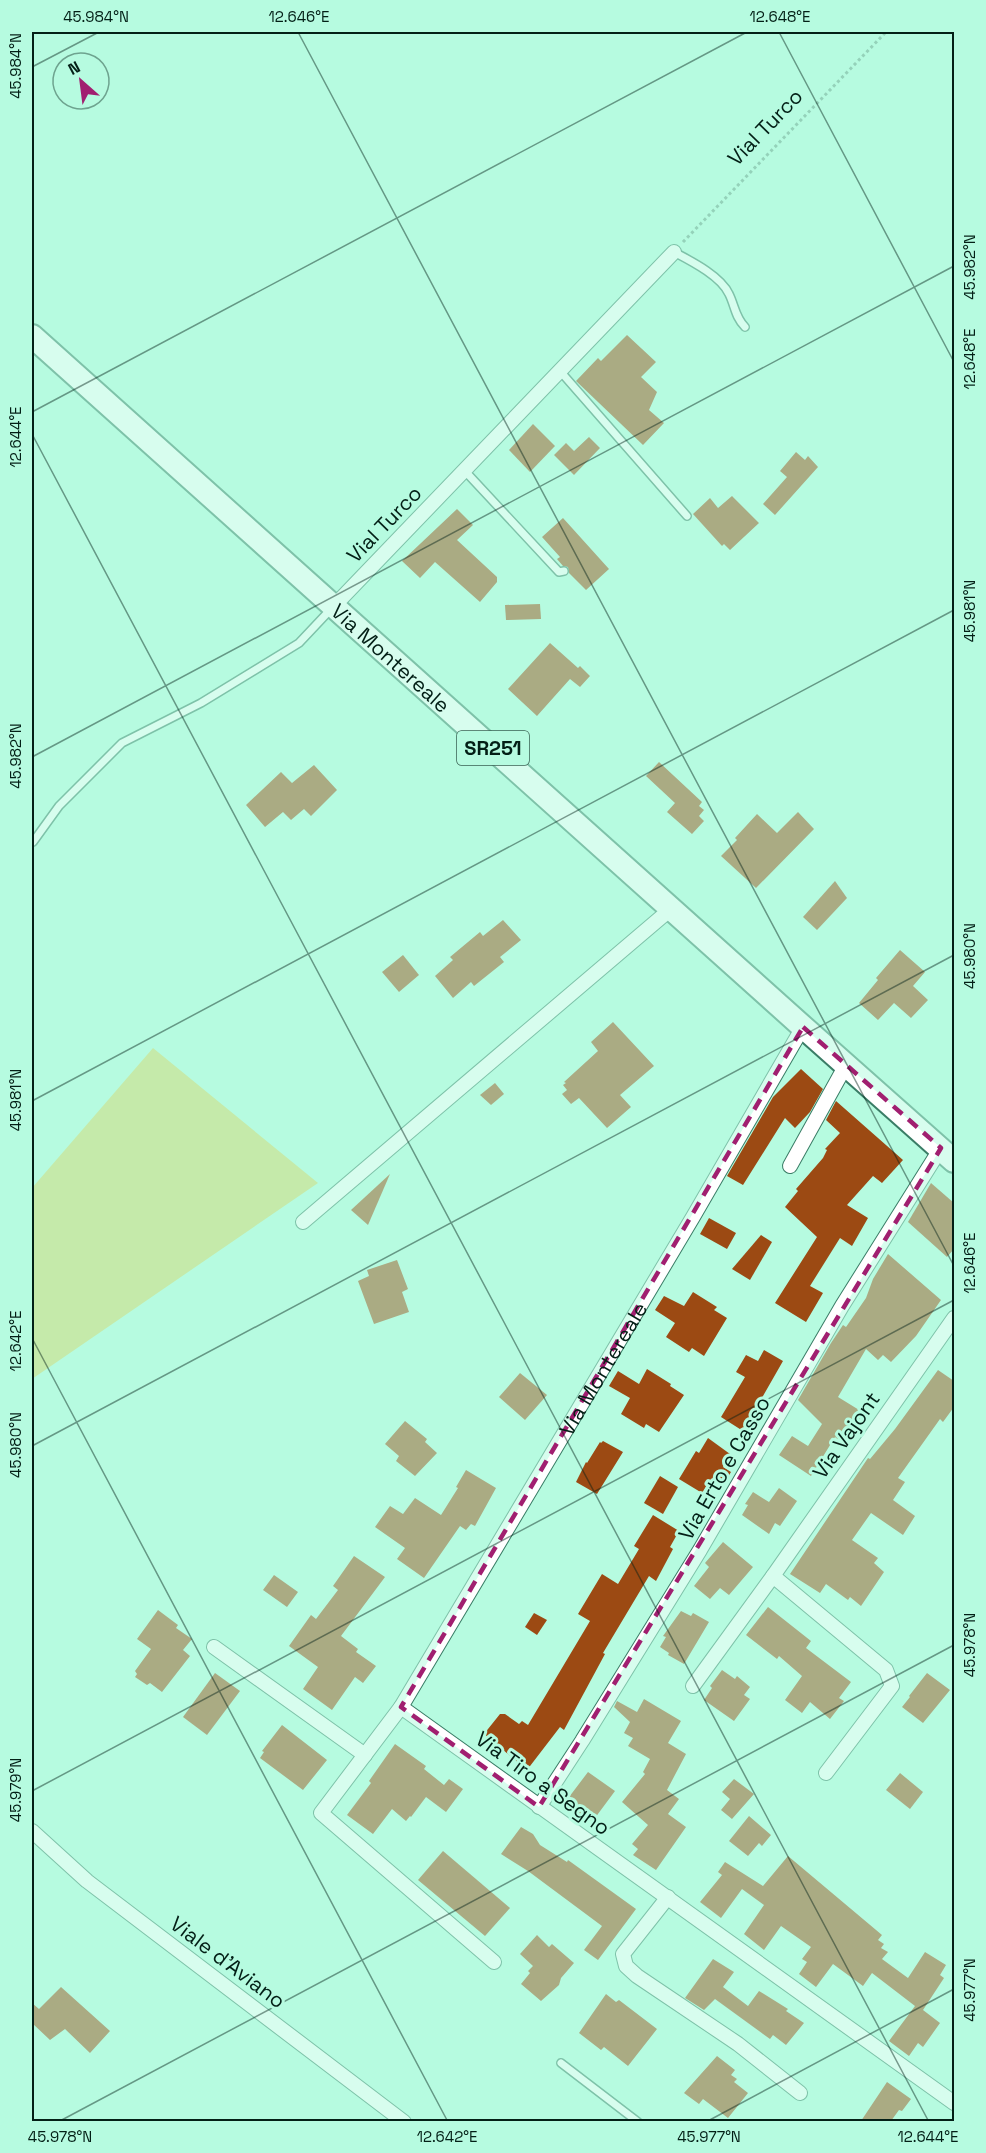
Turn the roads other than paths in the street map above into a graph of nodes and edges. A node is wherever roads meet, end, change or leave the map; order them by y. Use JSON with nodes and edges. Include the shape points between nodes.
{"nodes":[{"id":1,"x":674,"y":252,"type":"joint"},
{"id":2,"x":745,"y":327,"type":"dead end"},
{"id":3,"x":32,"y":336,"type":"edge"},
{"id":4,"x":560,"y":371,"type":"junction"},
{"id":5,"x":464,"y":470,"type":"junction"},
{"id":6,"x":687,"y":516,"type":"dead end"},
{"id":7,"x":564,"y":571,"type":"dead end"},
{"id":8,"x":333,"y":606,"type":"junction"},
{"id":9,"x":33,"y":842,"type":"dead end"},
{"id":10,"x":672,"y":908,"type":"junction"},
{"id":11,"x":803,"y":1028,"type":"junction"},
{"id":12,"x":846,"y":1065,"type":"junction"},
{"id":13,"x":948,"y":1154,"type":"edge"},
{"id":14,"x":790,"y":1166,"type":"dead end"},
{"id":15,"x":303,"y":1222,"type":"dead end"},
{"id":16,"x":954,"y":1318,"type":"edge"},
{"id":17,"x":773,"y":1576,"type":"junction"},
{"id":18,"x":214,"y":1647,"type":"dead end"},
{"id":19,"x":693,"y":1686,"type":"dead end"},
{"id":20,"x":401,"y":1707,"type":"junction"},
{"id":21,"x":365,"y":1755,"type":"junction"},
{"id":22,"x":826,"y":1773,"type":"dead end"},
{"id":23,"x":539,"y":1807,"type":"junction"},
{"id":24,"x":32,"y":1831,"type":"edge"},
{"id":25,"x":668,"y":1898,"type":"junction"},
{"id":26,"x":494,"y":1962,"type":"dead end"},
{"id":27,"x":561,"y":2063,"type":"dead end"},
{"id":28,"x":800,"y":2093,"type":"dead end"},
{"id":29,"x":954,"y":2103,"type":"edge"},
{"id":30,"x":404,"y":2121,"type":"edge"},
{"id":31,"x":638,"y":2121,"type":"edge"}],
"edges":[{"from":1,"to":2,"type":"lane","via":[[700,266],[729,292],[737,319]]},
{"from":1,"to":4,"type":"street","name":"Vial Turco"},
{"from":3,"to":8,"type":"main road","name":"Via Montereale","number":"SR251"},
{"from":4,"to":5,"type":"street","name":"Vial Turco"},
{"from":4,"to":6,"type":"lane"},
{"from":5,"to":7,"type":"lane","via":[[559,573]]},
{"from":5,"to":8,"type":"street","name":"Vial Turco"},
{"from":8,"to":9,"type":"lane","via":[[299,644],[201,703],[122,742],[59,806]]},
{"from":8,"to":10,"type":"main road","name":"Via Montereale","number":"SR251"},
{"from":10,"to":11,"type":"main road","name":"Via Montereale","number":"SR251"},
{"from":10,"to":15,"type":"street"},
{"from":11,"to":12,"type":"main road","name":"Via Montereale","number":"SR251"},
{"from":11,"to":20,"type":"street","name":"Via Montereale"},
{"from":12,"to":13,"type":"main road","name":"Via Montereale","number":"SR251"},
{"from":12,"to":14,"type":"street"},
{"from":13,"to":23,"type":"street","name":"Via Erto e Casso","via":[[843,1306],[700,1550]]},
{"from":16,"to":17,"type":"street","name":"Via Vajont"},
{"from":17,"to":19,"type":"street","name":"Via Vajont"},
{"from":17,"to":22,"type":"street","via":[[886,1670],[892,1686]]},
{"from":18,"to":21,"type":"street"},
{"from":20,"to":21,"type":"street"},
{"from":20,"to":23,"type":"street","name":"Via Tiro a Segno"},
{"from":21,"to":26,"type":"street","via":[[321,1813]]},
{"from":23,"to":25,"type":"street","name":"Via Tiro a Segno"},
{"from":24,"to":30,"type":"street","name":"Viale d'Aviano","via":[[87,1881]]},
{"from":25,"to":28,"type":"street","via":[[623,1954],[626,1966],[738,2044]]},
{"from":25,"to":29,"type":"street","name":"Via Tiro a Segno"},
{"from":27,"to":31,"type":"lane"}]}
